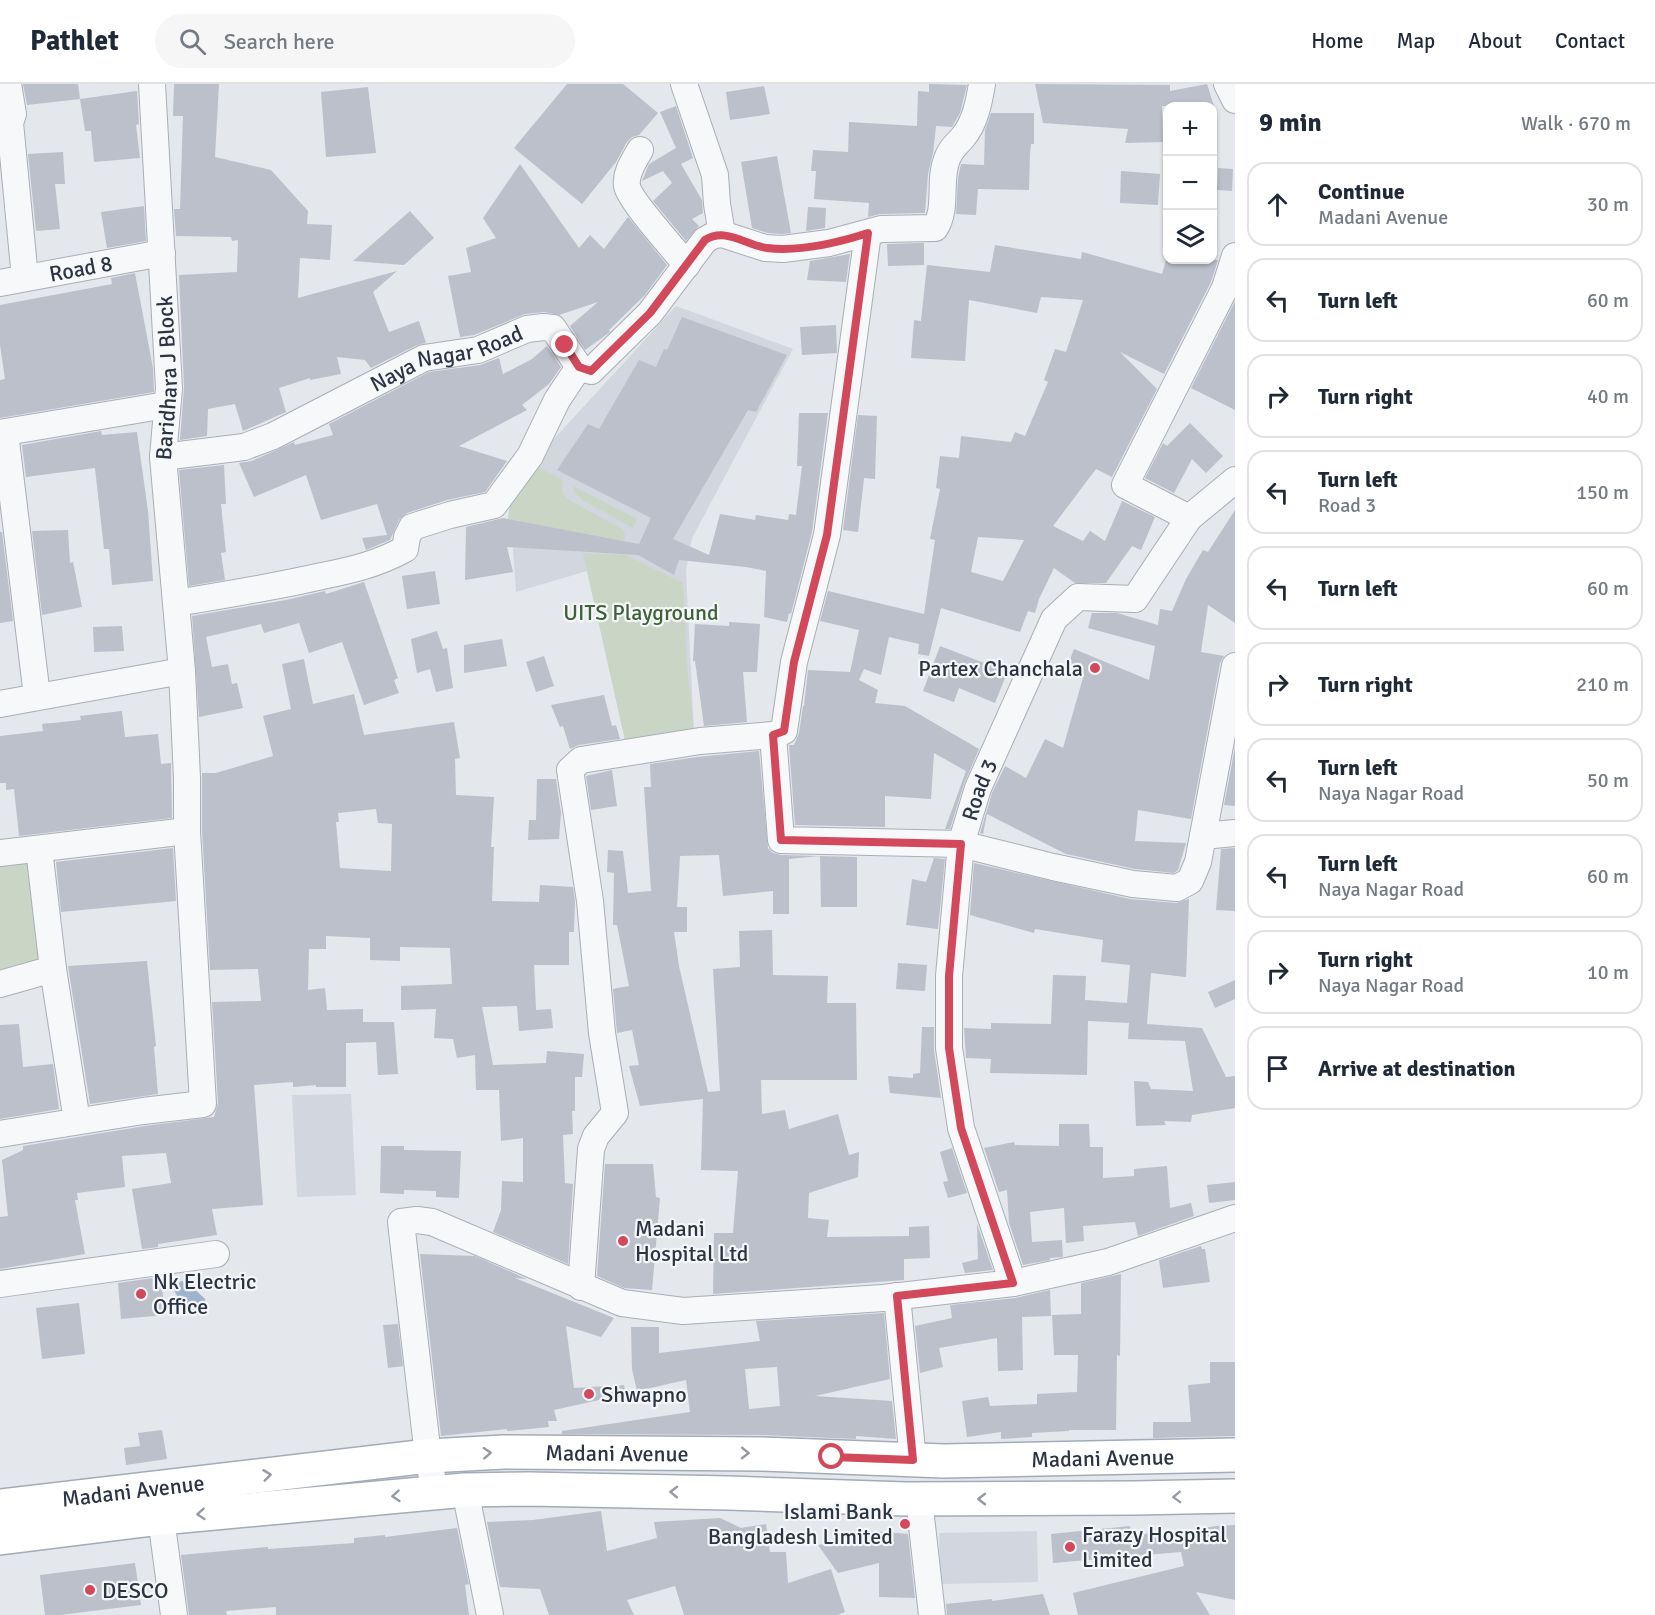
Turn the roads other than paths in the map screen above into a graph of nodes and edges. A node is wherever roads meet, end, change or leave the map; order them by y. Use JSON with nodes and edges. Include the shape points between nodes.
{"nodes":[{"id":1,"x":8,"y":84,"type":"edge"},
{"id":2,"x":152,"y":84,"type":"edge"},
{"id":3,"x":684,"y":84,"type":"edge"},
{"id":4,"x":982,"y":84,"type":"edge"},
{"id":5,"x":1227,"y":84,"type":"edge"},
{"id":6,"x":1235,"y":100,"type":"edge"},
{"id":7,"x":5,"y":125,"type":"edge"},
{"id":8,"x":640,"y":150,"type":"dead end"},
{"id":9,"x":868,"y":233,"type":"junction"},
{"id":10,"x":722,"y":234,"type":"junction"},
{"id":11,"x":162,"y":254,"type":"junction"},
{"id":12,"x":1235,"y":256,"type":"edge"},
{"id":13,"x":687,"y":265,"type":"junction"},
{"id":14,"x":25,"y":278,"type":"junction"},
{"id":15,"x":0,"y":283,"type":"edge"},
{"id":16,"x":579,"y":367,"type":"junction"},
{"id":17,"x":166,"y":405,"type":"junction"},
{"id":18,"x":2,"y":433,"type":"edge"},
{"id":19,"x":162,"y":457,"type":"junction"},
{"id":20,"x":1235,"y":480,"type":"edge"},
{"id":21,"x":1189,"y":518,"type":"junction"},
{"id":22,"x":176,"y":603,"type":"junction"},
{"id":23,"x":1235,"y":666,"type":"edge"},
{"id":24,"x":182,"y":671,"type":"junction"},
{"id":25,"x":37,"y":696,"type":"junction"},
{"id":26,"x":0,"y":704,"type":"edge"},
{"id":27,"x":773,"y":735,"type":"junction"},
{"id":28,"x":188,"y":831,"type":"junction"},
{"id":29,"x":1235,"y":833,"type":"edge"},
{"id":30,"x":1203,"y":836,"type":"junction"},
{"id":31,"x":961,"y":844,"type":"junction"},
{"id":32,"x":39,"y":849,"type":"junction"},
{"id":33,"x":0,"y":853,"type":"edge"},
{"id":34,"x":54,"y":969,"type":"junction"},
{"id":35,"x":0,"y":984,"type":"edge"},
{"id":36,"x":77,"y":1121,"type":"junction"},
{"id":37,"x":0,"y":1134,"type":"edge"},
{"id":38,"x":1235,"y":1218,"type":"edge"},
{"id":39,"x":216,"y":1254,"type":"dead end"},
{"id":40,"x":1013,"y":1283,"type":"junction"},
{"id":41,"x":0,"y":1284,"type":"edge"},
{"id":42,"x":581,"y":1287,"type":"junction"},
{"id":43,"x":897,"y":1296,"type":"junction"},
{"id":44,"x":1235,"y":1455,"type":"edge"},
{"id":45,"x":428,"y":1456,"type":"junction"},
{"id":46,"x":913,"y":1460,"type":"junction"},
{"id":47,"x":450,"y":1491,"type":"junction"},
{"id":48,"x":1235,"y":1496,"type":"edge"},
{"id":49,"x":919,"y":1499,"type":"junction"},
{"id":50,"x":0,"y":1506,"type":"edge"},
{"id":51,"x":161,"y":1518,"type":"junction"},
{"id":52,"x":0,"y":1538,"type":"edge"},
{"id":53,"x":174,"y":1615,"type":"edge"},
{"id":54,"x":490,"y":1615,"type":"edge"},
{"id":55,"x":932,"y":1615,"type":"edge"}],
"edges":[{"from":1,"to":7,"type":"street","via":[[13,114]]},
{"from":2,"to":11,"type":"street","name":"Baridhara J Block"},
{"from":3,"to":10,"type":"street","via":[[715,175]]},
{"from":4,"to":9,"type":"street","via":[[972,123],[946,160],[939,221],[934,228],[881,229]]},
{"from":5,"to":6,"type":"street"},
{"from":7,"to":14,"type":"street"},
{"from":8,"to":13,"type":"street","via":[[629,171],[627,186],[635,202]]},
{"from":9,"to":10,"type":"street","via":[[783,249],[765,248]]},
{"from":9,"to":27,"type":"street","via":[[827,535],[794,662],[784,731]]},
{"from":10,"to":13,"type":"street","via":[[705,240]]},
{"from":11,"to":14,"type":"street","name":"Road 8"},
{"from":11,"to":17,"type":"street","name":"Baridhara J Block","via":[[169,388]]},
{"from":12,"to":21,"type":"street","via":[[1225,288],[1125,485]]},
{"from":13,"to":16,"type":"street","via":[[650,313],[591,371]]},
{"from":14,"to":15,"type":"street","name":"Road 8"},
{"from":16,"to":19,"type":"street","name":"Naya Nagar Road","via":[[553,327],[527,329],[478,350],[424,358],[244,447]]},
{"from":16,"to":22,"type":"street","via":[[557,400],[530,456],[494,505],[412,527],[405,549],[362,568]]},
{"from":17,"to":18,"type":"street"},
{"from":17,"to":19,"type":"street","name":"Baridhara J Block"},
{"from":18,"to":25,"type":"street"},
{"from":19,"to":22,"type":"street","name":"Baridhara J Block"},
{"from":20,"to":21,"type":"street","name":"Road 3"},
{"from":21,"to":31,"type":"street","name":"Road 3","via":[[1135,599],[1078,597],[1054,619],[978,788]]},
{"from":22,"to":24,"type":"street","name":"Baridhara J Block"},
{"from":23,"to":30,"type":"street"},
{"from":24,"to":25,"type":"street"},
{"from":24,"to":28,"type":"street","name":"Baridhara J Block"},
{"from":25,"to":26,"type":"street"},
{"from":27,"to":31,"type":"street","via":[[781,840]]},
{"from":27,"to":42,"type":"street","via":[[700,741],[581,760],[570,770],[615,1113],[596,1136],[591,1149]]},
{"from":28,"to":32,"type":"street"},
{"from":28,"to":36,"type":"street","name":"Baridhara J Block","via":[[203,1104]]},
{"from":29,"to":30,"type":"street"},
{"from":30,"to":31,"type":"street","via":[[1190,881],[1177,888],[1133,884]]},
{"from":31,"to":40,"type":"street","name":"Road 3","via":[[949,976],[949,1048],[961,1128]]},
{"from":32,"to":33,"type":"street"},
{"from":32,"to":34,"type":"street"},
{"from":34,"to":35,"type":"street"},
{"from":34,"to":36,"type":"street"},
{"from":36,"to":37,"type":"street"},
{"from":38,"to":40,"type":"street","via":[[1108,1262]]},
{"from":39,"to":41,"type":"street"},
{"from":40,"to":43,"type":"street"},
{"from":42,"to":43,"type":"street","via":[[622,1303],[683,1311]]},
{"from":42,"to":45,"type":"street","via":[[432,1222],[401,1222]]},
{"from":43,"to":46,"type":"street"},
{"from":44,"to":46,"type":"main road","name":"Madani Avenue"},
{"from":45,"to":46,"type":"main road","name":"Madani Avenue","one_way":true,"via":[[625,1451]]},
{"from":45,"to":47,"type":"street"},
{"from":50,"to":45,"type":"main road","name":"Madani Avenue","one_way":true},
{"from":49,"to":47,"type":"main road","name":"Madani Avenue","one_way":true,"via":[[529,1489]]},
{"from":47,"to":51,"type":"main road","name":"Madani Avenue","one_way":true},
{"from":47,"to":54,"type":"street"},
{"from":48,"to":49,"type":"main road","name":"Madani Avenue","one_way":true},
{"from":49,"to":55,"type":"street"},
{"from":51,"to":52,"type":"main road","name":"Madani Avenue"},
{"from":51,"to":53,"type":"street"}]}
